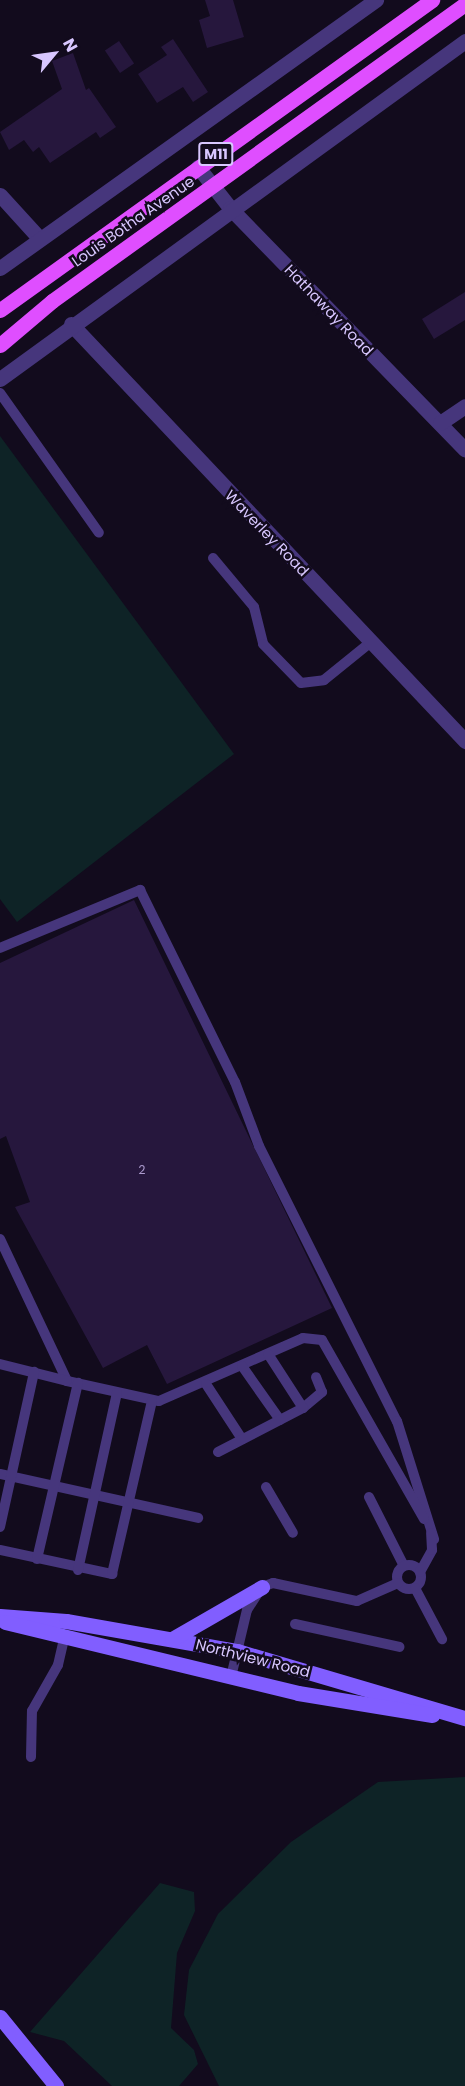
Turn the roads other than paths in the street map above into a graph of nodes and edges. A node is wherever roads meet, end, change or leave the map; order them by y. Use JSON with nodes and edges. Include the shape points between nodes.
{"nodes":[{"id":1,"x":375,"y":0,"type":"edge"},
{"id":2,"x":432,"y":0,"type":"edge"},
{"id":3,"x":465,"y":4,"type":"edge"},
{"id":4,"x":465,"y":40,"type":"edge"},
{"id":5,"x":198,"y":167,"type":"junction"},
{"id":6,"x":213,"y":187,"type":"junction"},
{"id":7,"x":0,"y":195,"type":"edge"},
{"id":8,"x":230,"y":208,"type":"junction"},
{"id":9,"x":40,"y":239,"type":"junction"},
{"id":10,"x":0,"y":268,"type":"edge"},
{"id":11,"x":0,"y":310,"type":"edge"},
{"id":12,"x":71,"y":324,"type":"junction"},
{"id":13,"x":0,"y":345,"type":"edge"},
{"id":14,"x":0,"y":379,"type":"edge"},
{"id":15,"x":0,"y":393,"type":"edge"},
{"id":16,"x":465,"y":406,"type":"edge"},
{"id":17,"x":440,"y":423,"type":"junction"},
{"id":18,"x":465,"y":450,"type":"edge"},
{"id":19,"x":99,"y":533,"type":"dead end"},
{"id":20,"x":213,"y":558,"type":"dead end"},
{"id":21,"x":371,"y":642,"type":"junction"},
{"id":22,"x":465,"y":741,"type":"edge"},
{"id":23,"x":0,"y":948,"type":"edge"},
{"id":24,"x":0,"y":1239,"type":"edge"},
{"id":25,"x":268,"y":1354,"type":"junction"},
{"id":26,"x":0,"y":1364,"type":"edge"},
{"id":27,"x":242,"y":1366,"type":"junction"},
{"id":28,"x":34,"y":1372,"type":"junction"},
{"id":29,"x":316,"y":1377,"type":"dead end"},
{"id":30,"x":72,"y":1382,"type":"junction"},
{"id":31,"x":206,"y":1384,"type":"junction"},
{"id":32,"x":117,"y":1393,"type":"junction"},
{"id":33,"x":152,"y":1401,"type":"junction"},
{"id":34,"x":303,"y":1408,"type":"junction"},
{"id":35,"x":280,"y":1420,"type":"junction"},
{"id":36,"x":242,"y":1438,"type":"junction"},
{"id":37,"x":218,"y":1452,"type":"dead end"},
{"id":38,"x":0,"y":1474,"type":"edge"},
{"id":39,"x":266,"y":1487,"type":"dead end"},
{"id":40,"x":369,"y":1497,"type":"dead end"},
{"id":41,"x":198,"y":1518,"type":"dead end"},
{"id":42,"x":0,"y":1527,"type":"edge"},
{"id":43,"x":293,"y":1533,"type":"dead end"},
{"id":44,"x":434,"y":1539,"type":"junction"},
{"id":45,"x":0,"y":1550,"type":"edge"},
{"id":46,"x":37,"y":1559,"type":"junction"},
{"id":47,"x":404,"y":1566,"type":"junction"},
{"id":48,"x":78,"y":1570,"type":"junction"},
{"id":49,"x":420,"y":1572,"type":"junction"},
{"id":50,"x":398,"y":1583,"type":"junction"},
{"id":51,"x":262,"y":1587,"type":"junction"},
{"id":52,"x":415,"y":1588,"type":"junction"},
{"id":53,"x":0,"y":1616,"type":"edge"},
{"id":54,"x":0,"y":1621,"type":"edge"},
{"id":55,"x":294,"y":1624,"type":"dead end"},
{"id":56,"x":64,"y":1639,"type":"junction"},
{"id":57,"x":442,"y":1639,"type":"dead end"},
{"id":58,"x":172,"y":1640,"type":"junction"},
{"id":59,"x":400,"y":1647,"type":"dead end"},
{"id":60,"x":237,"y":1651,"type":"junction"},
{"id":61,"x":231,"y":1677,"type":"junction"},
{"id":62,"x":465,"y":1718,"type":"edge"},
{"id":63,"x":31,"y":1757,"type":"dead end"},
{"id":64,"x":0,"y":2017,"type":"edge"},
{"id":65,"x":56,"y":2086,"type":"edge"}],
"edges":[{"from":1,"to":9,"type":"street"},
{"from":2,"to":5,"type":"main road","name":"Louis Botha Avenue","number":"M11"},
{"from":3,"to":6,"type":"main road","name":"Louis Botha Avenue","number":"M11"},
{"from":4,"to":8,"type":"street"},
{"from":5,"to":6,"type":"street","name":"Hathaway Road"},
{"from":5,"to":11,"type":"main road","name":"Louis Botha Avenue","number":"M11"},
{"from":6,"to":8,"type":"street","name":"Hathaway Road"},
{"from":6,"to":13,"type":"main road","name":"Louis Botha Avenue","number":"M11","via":[[52,301]]},
{"from":7,"to":9,"type":"street"},
{"from":8,"to":12,"type":"street"},
{"from":8,"to":17,"type":"street","name":"Hathaway Road"},
{"from":9,"to":10,"type":"street"},
{"from":12,"to":14,"type":"street"},
{"from":12,"to":21,"type":"street","name":"Waverley Road"},
{"from":15,"to":19,"type":"lane"},
{"from":16,"to":17,"type":"street"},
{"from":17,"to":18,"type":"street","name":"Hathaway Road"},
{"from":20,"to":21,"type":"lane","via":[[254,607],[262,644],[301,683],[324,680]]},
{"from":21,"to":22,"type":"street","name":"Waverley Road"},
{"from":23,"to":44,"type":"lane","via":[[140,890],[236,1082],[259,1146],[397,1421]]},
{"from":24,"to":30,"type":"lane"},
{"from":25,"to":27,"type":"lane"},
{"from":25,"to":34,"type":"lane"},
{"from":25,"to":44,"type":"lane","via":[[315,1336],[329,1346]]},
{"from":26,"to":28,"type":"lane"},
{"from":27,"to":31,"type":"lane"},
{"from":27,"to":35,"type":"lane"},
{"from":28,"to":30,"type":"lane"},
{"from":28,"to":42,"type":"lane"},
{"from":29,"to":34,"type":"lane","via":[[322,1392]]},
{"from":30,"to":32,"type":"lane"},
{"from":30,"to":46,"type":"lane"},
{"from":31,"to":33,"type":"lane"},
{"from":31,"to":36,"type":"lane"},
{"from":32,"to":33,"type":"lane"},
{"from":32,"to":48,"type":"lane"},
{"from":33,"to":48,"type":"lane","via":[[116,1567],[107,1576]]},
{"from":34,"to":35,"type":"lane"},
{"from":35,"to":36,"type":"lane"},
{"from":36,"to":37,"type":"lane"},
{"from":38,"to":41,"type":"lane"},
{"from":39,"to":43,"type":"lane"},
{"from":40,"to":47,"type":"lane"},
{"from":44,"to":49,"type":"lane"},
{"from":45,"to":46,"type":"lane"},
{"from":46,"to":48,"type":"lane"},
{"from":47,"to":49,"type":"lane"},
{"from":47,"to":50,"type":"lane"},
{"from":49,"to":52,"type":"lane"},
{"from":50,"to":51,"type":"lane","via":[[357,1601],[273,1583]]},
{"from":50,"to":52,"type":"lane"},
{"from":51,"to":58,"type":"main road"},
{"from":51,"to":60,"type":"lane","via":[[247,1610]]},
{"from":52,"to":57,"type":"lane"},
{"from":53,"to":58,"type":"main road","name":"Northview Road","via":[[66,1621]]},
{"from":54,"to":56,"type":"main road","name":"Northview Road"},
{"from":55,"to":59,"type":"lane"},
{"from":56,"to":61,"type":"main road","name":"Northview Road"},
{"from":56,"to":63,"type":"lane","via":[[58,1665],[32,1711]]},
{"from":58,"to":60,"type":"main road","name":"Northview Road"},
{"from":60,"to":61,"type":"lane"},
{"from":60,"to":62,"type":"main road","name":"Northview Road"},
{"from":61,"to":62,"type":"main road","name":"Northview Road","via":[[398,1712]]},
{"from":64,"to":65,"type":"main road"}]}
